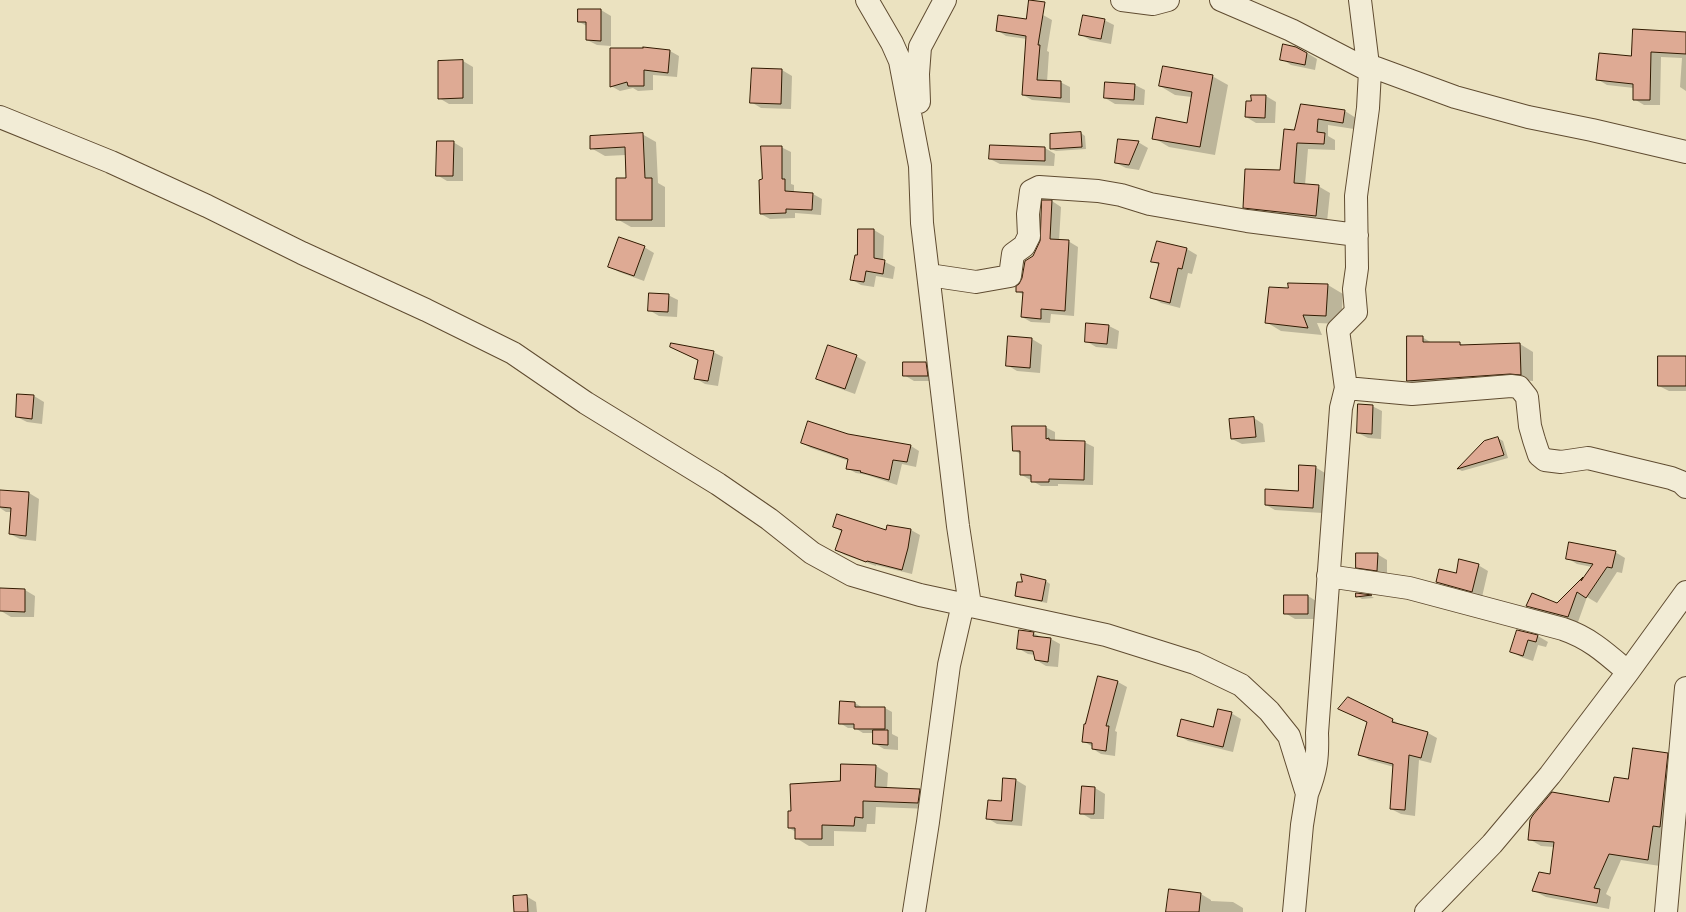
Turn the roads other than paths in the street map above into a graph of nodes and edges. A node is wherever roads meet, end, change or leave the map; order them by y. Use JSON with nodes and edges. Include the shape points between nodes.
{"nodes":[{"id":1,"x":867,"y":0,"type":"edge"},
{"id":2,"x":945,"y":0,"type":"edge"},
{"id":3,"x":1122,"y":0,"type":"edge"},
{"id":4,"x":1168,"y":0,"type":"edge"},
{"id":5,"x":1221,"y":0,"type":"edge"},
{"id":6,"x":1360,"y":0,"type":"edge"},
{"id":7,"x":1369,"y":68,"type":"junction"},
{"id":8,"x":0,"y":117,"type":"edge"},
{"id":9,"x":1686,"y":152,"type":"edge"},
{"id":10,"x":920,"y":166,"type":"junction"},
{"id":11,"x":1357,"y":235,"type":"junction"},
{"id":12,"x":929,"y":276,"type":"junction"},
{"id":13,"x":1346,"y":388,"type":"junction"},
{"id":14,"x":1686,"y":487,"type":"edge"},
{"id":15,"x":1328,"y":576,"type":"junction"},
{"id":16,"x":1686,"y":592,"type":"edge"},
{"id":17,"x":966,"y":604,"type":"junction"},
{"id":18,"x":1628,"y":672,"type":"junction"},
{"id":19,"x":1686,"y":688,"type":"edge"},
{"id":20,"x":1308,"y":794,"type":"junction"},
{"id":21,"x":914,"y":912,"type":"edge"},
{"id":22,"x":1294,"y":912,"type":"edge"},
{"id":23,"x":1426,"y":912,"type":"edge"},
{"id":24,"x":1666,"y":912,"type":"edge"}],
"edges":[{"from":1,"to":10,"type":"street","via":[[900,61]]},
{"from":2,"to":10,"type":"street","via":[[920,47]]},
{"from":3,"to":4,"type":"street","via":[[1153,4]]},
{"from":5,"to":7,"type":"street","via":[[1287,28]]},
{"from":6,"to":7,"type":"street"},
{"from":7,"to":9,"type":"street","via":[[1455,97],[1528,117]]},
{"from":7,"to":11,"type":"street","via":[[1368,108],[1356,196]]},
{"from":8,"to":17,"type":"street","via":[[111,162],[207,206],[513,353],[586,403],[718,484],[812,553],[852,576],[920,595]]},
{"from":10,"to":12,"type":"street","via":[[922,223]]},
{"from":11,"to":12,"type":"street","via":[[1247,222],[1098,191],[1039,187],[1031,191],[1029,236],[1024,246],[1013,254],[1010,276],[976,282]]},
{"from":11,"to":13,"type":"street","via":[[1354,289],[1356,312],[1338,330]]},
{"from":12,"to":17,"type":"street"},
{"from":13,"to":14,"type":"street","via":[[1412,394],[1518,387],[1527,398],[1534,440],[1539,455],[1545,460],[1561,462],[1588,458],[1671,478]]},
{"from":13,"to":15,"type":"street","via":[[1341,408]]},
{"from":15,"to":18,"type":"street","via":[[1409,588],[1579,634]]},
{"from":15,"to":20,"type":"street","via":[[1317,733],[1318,755]]},
{"from":16,"to":18,"type":"street"},
{"from":17,"to":20,"type":"street","via":[[1106,635],[1195,663],[1241,685],[1270,711],[1289,736]]},
{"from":17,"to":21,"type":"street","via":[[949,665]]},
{"from":18,"to":23,"type":"street","via":[[1550,775],[1492,844]]},
{"from":19,"to":24,"type":"street"},
{"from":20,"to":22,"type":"street","via":[[1302,825]]}]}
